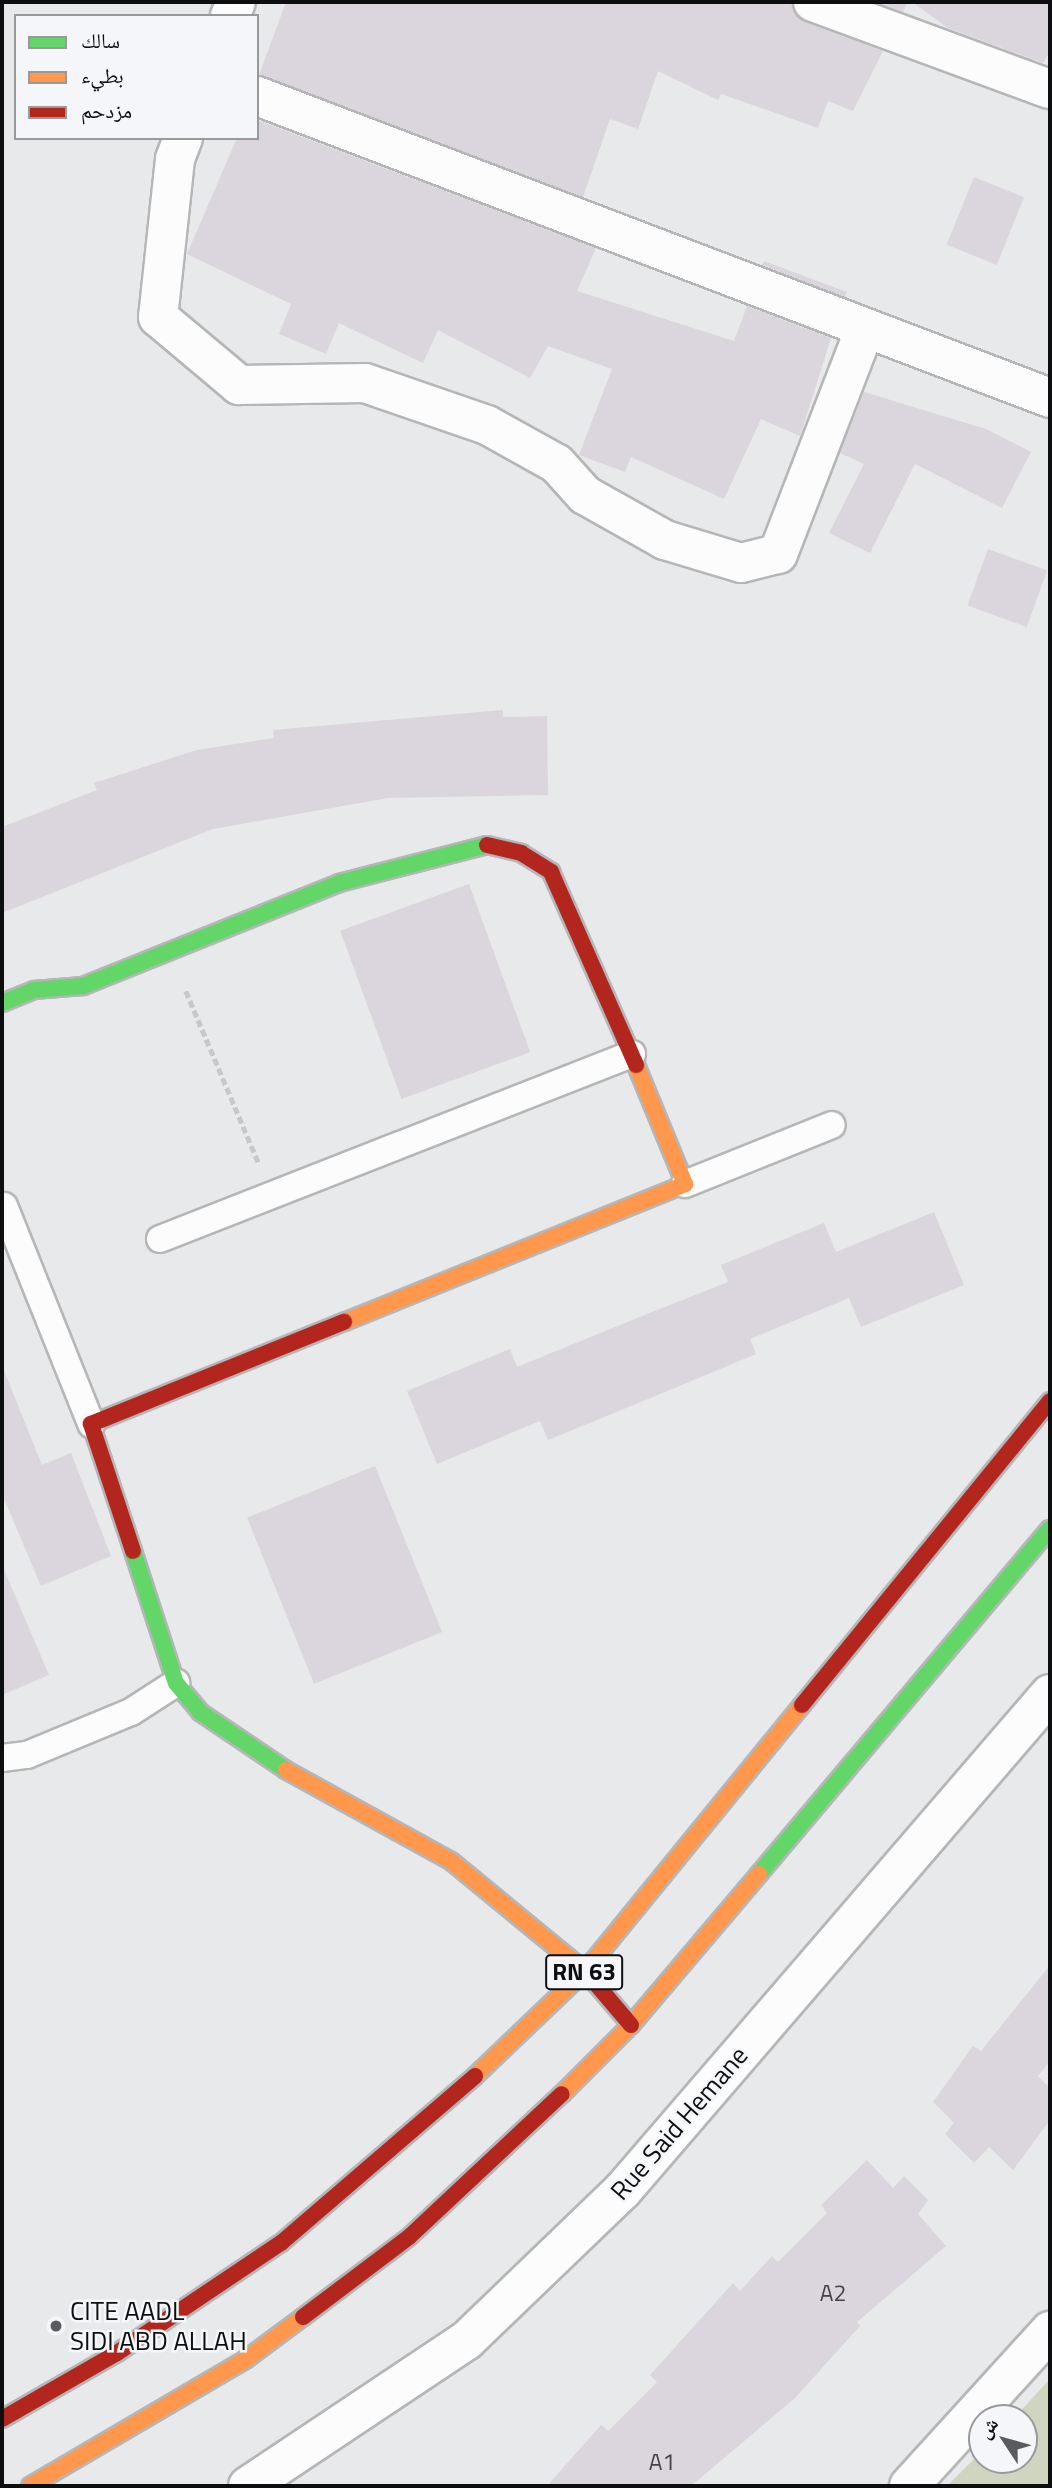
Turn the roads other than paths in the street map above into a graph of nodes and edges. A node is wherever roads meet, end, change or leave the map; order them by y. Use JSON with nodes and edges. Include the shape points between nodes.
{"nodes":[{"id":1,"x":813,"y":2,"type":"edge"},
{"id":2,"x":1050,"y":89,"type":"edge"},
{"id":3,"x":259,"y":97,"type":"edge"},
{"id":4,"x":182,"y":140,"type":"edge"},
{"id":5,"x":865,"y":328,"type":"junction"},
{"id":6,"x":1050,"y":398,"type":"edge"},
{"id":7,"x":2,"y":1003,"type":"edge"},
{"id":8,"x":632,"y":1054,"type":"junction"},
{"id":9,"x":831,"y":1125,"type":"dead end"},
{"id":10,"x":685,"y":1184,"type":"junction"},
{"id":11,"x":4,"y":1206,"type":"dead end"},
{"id":12,"x":160,"y":1239,"type":"dead end"},
{"id":13,"x":1050,"y":1401,"type":"edge"},
{"id":14,"x":91,"y":1424,"type":"junction"},
{"id":15,"x":1050,"y":1529,"type":"edge"},
{"id":16,"x":176,"y":1683,"type":"junction"},
{"id":17,"x":1050,"y":1694,"type":"edge"},
{"id":18,"x":2,"y":1758,"type":"edge"},
{"id":19,"x":585,"y":1971,"type":"junction"},
{"id":20,"x":631,"y":2025,"type":"junction"},
{"id":21,"x":1050,"y":2331,"type":"edge"},
{"id":22,"x":2,"y":2419,"type":"edge"},
{"id":23,"x":30,"y":2486,"type":"edge"},
{"id":24,"x":248,"y":2486,"type":"edge"},
{"id":25,"x":909,"y":2486,"type":"edge"}],
"edges":[{"from":1,"to":2,"type":"street"},
{"from":3,"to":5,"type":"street"},
{"from":4,"to":5,"type":"street","via":[[175,159],[158,317],[239,384],[365,383],[487,425],[556,464],[585,495],[665,540],[741,563],[778,554]]},
{"from":5,"to":6,"type":"street"},
{"from":7,"to":8,"type":"main road","via":[[34,990],[83,986],[339,883],[486,845],[521,853],[551,872],[569,901]]},
{"from":8,"to":10,"type":"main road"},
{"from":8,"to":12,"type":"lane"},
{"from":9,"to":10,"type":"lane"},
{"from":10,"to":14,"type":"main road"},
{"from":11,"to":14,"type":"lane"},
{"from":13,"to":19,"type":"main road","number":"RN 63"},
{"from":14,"to":16,"type":"main road"},
{"from":15,"to":20,"type":"main road"},
{"from":16,"to":18,"type":"lane","via":[[131,1713],[27,1755]]},
{"from":16,"to":19,"type":"main road","via":[[200,1712],[278,1765],[451,1861]]},
{"from":17,"to":24,"type":"street","name":"Rue Said Hemane","via":[[622,2191],[467,2340]]},
{"from":19,"to":20,"type":"main road"},
{"from":19,"to":22,"type":"main road","number":"RN 63","via":[[433,2118],[281,2243],[117,2353]]},
{"from":20,"to":23,"type":"main road","via":[[486,2170],[328,2300],[159,2415]]},
{"from":21,"to":25,"type":"street"}]}
